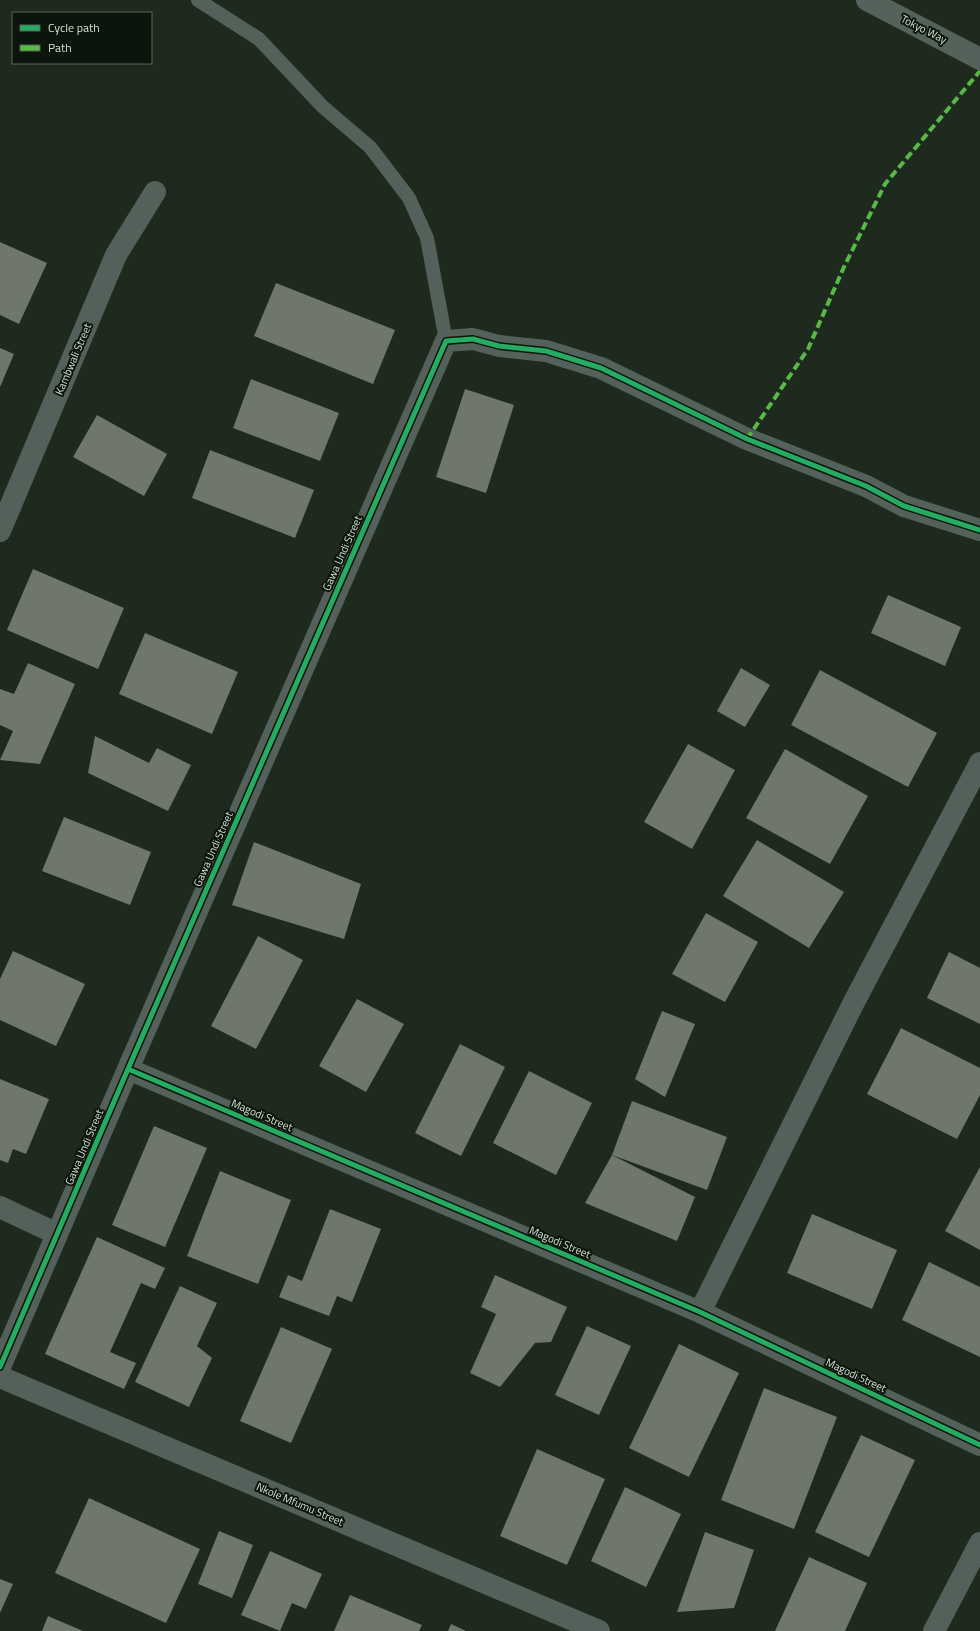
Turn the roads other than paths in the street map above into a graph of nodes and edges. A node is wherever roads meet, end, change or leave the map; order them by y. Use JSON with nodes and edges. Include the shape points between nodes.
{"nodes":[{"id":1,"x":198,"y":0,"type":"edge"},
{"id":2,"x":867,"y":0,"type":"edge"},
{"id":3,"x":980,"y":59,"type":"edge"},
{"id":4,"x":155,"y":192,"type":"dead end"},
{"id":5,"x":446,"y":340,"type":"junction"},
{"id":6,"x":980,"y":530,"type":"edge"},
{"id":7,"x":0,"y":531,"type":"edge"},
{"id":8,"x":980,"y":762,"type":"edge"},
{"id":9,"x":128,"y":1069,"type":"junction"},
{"id":10,"x":0,"y":1207,"type":"edge"},
{"id":11,"x":57,"y":1234,"type":"junction"},
{"id":12,"x":700,"y":1312,"type":"junction"},
{"id":13,"x":0,"y":1367,"type":"edge"},
{"id":14,"x":0,"y":1377,"type":"edge"},
{"id":15,"x":980,"y":1445,"type":"edge"},
{"id":16,"x":980,"y":1543,"type":"edge"},
{"id":17,"x":599,"y":1631,"type":"edge"},
{"id":18,"x":934,"y":1631,"type":"edge"}],
"edges":[{"from":1,"to":5,"type":"lane","via":[[259,39],[323,108],[370,147],[409,198],[427,238]]},
{"from":2,"to":3,"type":"street","name":"Tokyo Way"},
{"from":4,"to":7,"type":"street","name":"Kambwali Street","via":[[116,256]]},
{"from":5,"to":6,"type":"street","via":[[473,339],[499,346],[546,351],[601,368],[747,439],[866,486],[904,506]]},
{"from":5,"to":9,"type":"street","name":"Gawa Undi Street"},
{"from":8,"to":12,"type":"street","via":[[854,1002]]},
{"from":9,"to":11,"type":"street","name":"Gawa Undi Street"},
{"from":9,"to":12,"type":"street","name":"Magodi Street"},
{"from":10,"to":11,"type":"street"},
{"from":11,"to":13,"type":"street","name":"Gawa Undi Street"},
{"from":12,"to":15,"type":"street","name":"Magodi Street"},
{"from":14,"to":17,"type":"street","name":"Nkole Mfumu Street"},
{"from":16,"to":18,"type":"street"}]}
